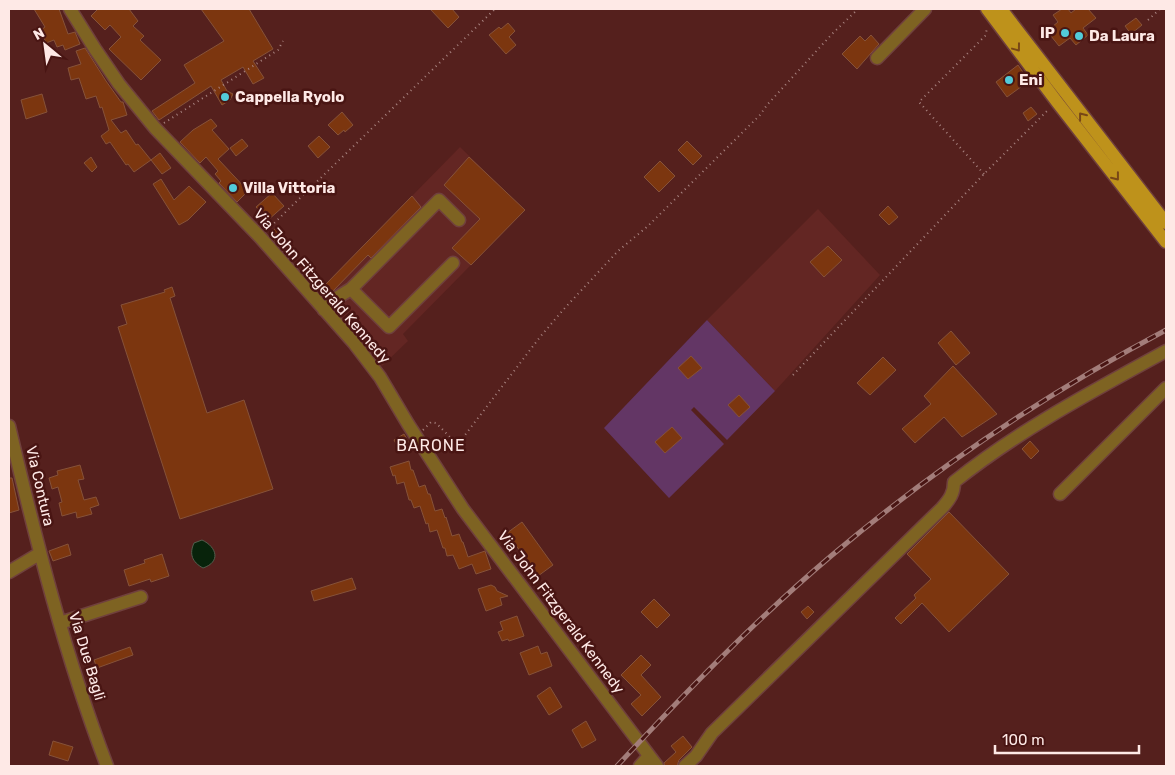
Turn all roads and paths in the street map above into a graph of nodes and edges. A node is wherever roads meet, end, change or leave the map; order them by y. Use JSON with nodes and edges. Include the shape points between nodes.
{"nodes":[{"id":1,"x":70,"y":9,"type":"edge"},
{"id":2,"x":495,"y":9,"type":"edge"},
{"id":3,"x":858,"y":9,"type":"edge"},
{"id":4,"x":925,"y":9,"type":"edge"},
{"id":5,"x":987,"y":9,"type":"edge"},
{"id":6,"x":1001,"y":9,"type":"edge"},
{"id":7,"x":1160,"y":9,"type":"edge"},
{"id":8,"x":1148,"y":20,"type":"dead end"},
{"id":9,"x":984,"y":22,"type":"dead end"},
{"id":10,"x":283,"y":41,"type":"dead end"},
{"id":11,"x":877,"y":58,"type":"dead end"},
{"id":12,"x":1057,"y":102,"type":"junction"},
{"id":13,"x":155,"y":128,"type":"junction"},
{"id":14,"x":984,"y":174,"type":"junction"},
{"id":15,"x":459,"y":220,"type":"dead end"},
{"id":16,"x":1166,"y":223,"type":"edge"},
{"id":17,"x":260,"y":237,"type":"junction"},
{"id":18,"x":1166,"y":242,"type":"edge"},
{"id":19,"x":453,"y":263,"type":"dead end"},
{"id":20,"x":351,"y":289,"type":"junction"},
{"id":21,"x":324,"y":310,"type":"junction"},
{"id":22,"x":1166,"y":351,"type":"edge"},
{"id":23,"x":793,"y":374,"type":"dead end"},
{"id":24,"x":1166,"y":388,"type":"edge"},
{"id":25,"x":9,"y":426,"type":"edge"},
{"id":26,"x":417,"y":437,"type":"junction"},
{"id":27,"x":1060,"y":494,"type":"dead end"},
{"id":28,"x":40,"y":554,"type":"junction"},
{"id":29,"x":9,"y":572,"type":"edge"},
{"id":30,"x":141,"y":597,"type":"dead end"},
{"id":31,"x":60,"y":624,"type":"junction"},
{"id":32,"x":653,"y":761,"type":"edge"},
{"id":33,"x":107,"y":766,"type":"edge"},
{"id":34,"x":640,"y":766,"type":"edge"},
{"id":35,"x":685,"y":766,"type":"edge"}],
"edges":[{"from":1,"to":13,"type":"street","name":"Via John Fitzgerald Kennedy","via":[[119,84]]},
{"from":2,"to":17,"type":"path"},
{"from":3,"to":26,"type":"path","via":[[760,115],[648,226],[618,251],[563,310],[466,436],[453,440],[436,422],[431,422]]},
{"from":4,"to":11,"type":"street"},
{"from":5,"to":12,"type":"main road","one_way":true},
{"from":16,"to":6,"type":"main road","one_way":true},
{"from":7,"to":8,"type":"path"},
{"from":9,"to":14,"type":"path","via":[[985,36],[919,102]]},
{"from":10,"to":13,"type":"path","via":[[278,50]]},
{"from":12,"to":14,"type":"path"},
{"from":12,"to":18,"type":"main road","one_way":true},
{"from":13,"to":17,"type":"street","name":"Via John Fitzgerald Kennedy"},
{"from":14,"to":23,"type":"path"},
{"from":15,"to":20,"type":"street","via":[[439,200]]},
{"from":17,"to":21,"type":"street","name":"Via John Fitzgerald Kennedy"},
{"from":19,"to":20,"type":"street","via":[[389,327]]},
{"from":20,"to":21,"type":"street"},
{"from":21,"to":26,"type":"street","name":"Via John Fitzgerald Kennedy","via":[[380,376]]},
{"from":22,"to":35,"type":"street","via":[[1019,435],[954,482],[954,491],[942,508],[712,733]]},
{"from":24,"to":27,"type":"street"},
{"from":25,"to":28,"type":"street","name":"Via Contura"},
{"from":26,"to":32,"type":"street","name":"Via John Fitzgerald Kennedy","via":[[480,531]]},
{"from":28,"to":29,"type":"street"},
{"from":28,"to":31,"type":"street","name":"Via Due Bagli"},
{"from":30,"to":31,"type":"street"},
{"from":31,"to":33,"type":"street","name":"Via Due Bagli"},
{"from":32,"to":34,"type":"street"}]}
